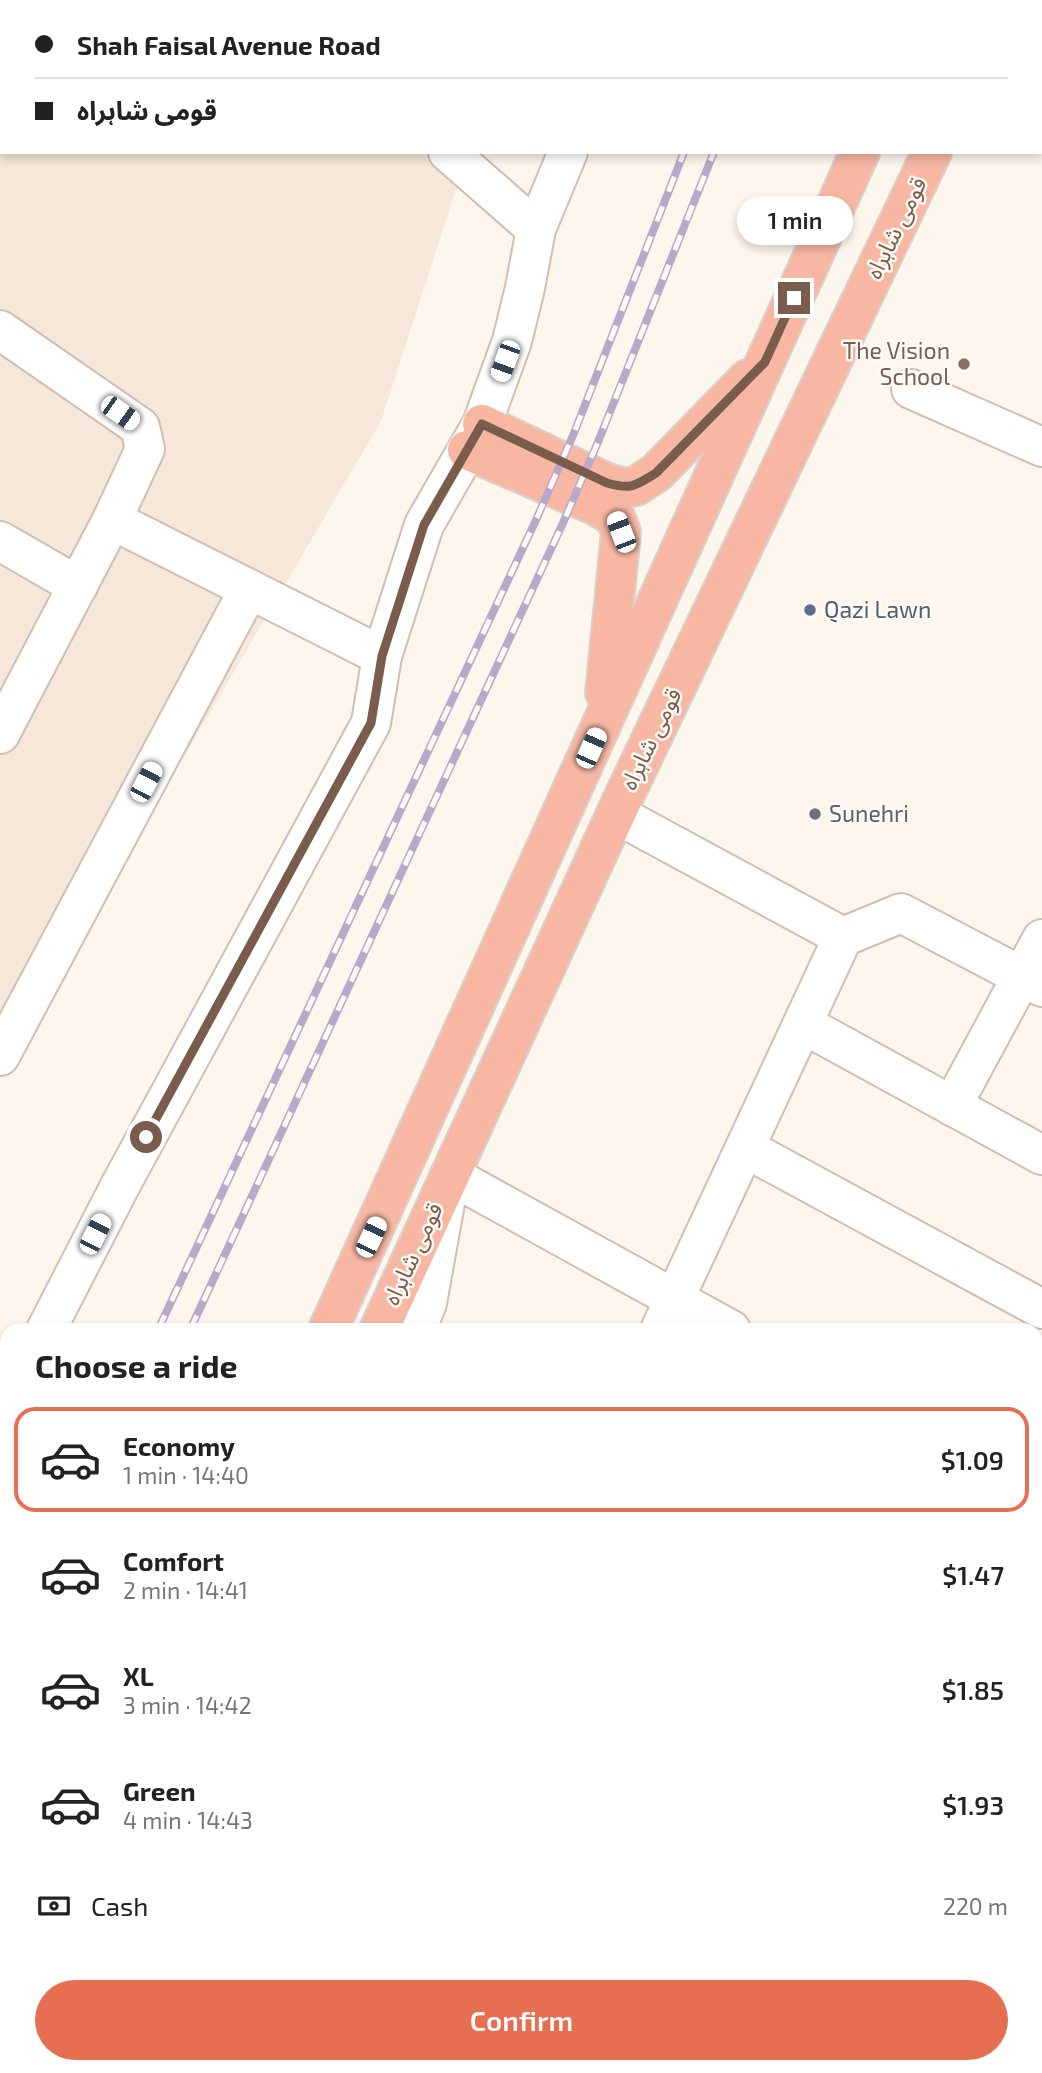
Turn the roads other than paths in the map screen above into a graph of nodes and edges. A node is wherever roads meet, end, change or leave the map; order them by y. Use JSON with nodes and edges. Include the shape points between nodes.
{"nodes":[{"id":1,"x":450,"y":154,"type":"edge"},
{"id":2,"x":567,"y":154,"type":"edge"},
{"id":3,"x":859,"y":154,"type":"edge"},
{"id":4,"x":931,"y":154,"type":"edge"},
{"id":5,"x":536,"y":229,"type":"junction"},
{"id":6,"x":0,"y":330,"type":"edge"},
{"id":7,"x":765,"y":362,"type":"junction"},
{"id":8,"x":911,"y":389,"type":"dead end"},
{"id":9,"x":475,"y":437,"type":"junction"},
{"id":10,"x":1042,"y":447,"type":"edge"},
{"id":11,"x":112,"y":520,"type":"junction"},
{"id":12,"x":0,"y":541,"type":"edge"},
{"id":13,"x":78,"y":586,"type":"junction"},
{"id":14,"x":249,"y":589,"type":"junction"},
{"id":15,"x":382,"y":656,"type":"junction"},
{"id":16,"x":603,"y":723,"type":"junction"},
{"id":17,"x":0,"y":734,"type":"edge"},
{"id":18,"x":616,"y":814,"type":"junction"},
{"id":19,"x":843,"y":937,"type":"junction"},
{"id":20,"x":1042,"y":939,"type":"edge"},
{"id":21,"x":1032,"y":982,"type":"edge"},
{"id":22,"x":803,"y":1024,"type":"junction"},
{"id":23,"x":0,"y":1056,"type":"edge"},
{"id":24,"x":953,"y":1106,"type":"junction"},
{"id":25,"x":746,"y":1148,"type":"junction"},
{"id":26,"x":1042,"y":1155,"type":"edge"},
{"id":27,"x":450,"y":1175,"type":"junction"},
{"id":28,"x":1042,"y":1309,"type":"edge"},
{"id":29,"x":668,"y":1314,"type":"edge"},
{"id":30,"x":50,"y":1323,"type":"edge"},
{"id":31,"x":331,"y":1323,"type":"edge"},
{"id":32,"x":382,"y":1323,"type":"edge"},
{"id":33,"x":419,"y":1323,"type":"edge"},
{"id":34,"x":703,"y":1323,"type":"edge"}],
"edges":[{"from":1,"to":5,"type":"street"},
{"from":2,"to":5,"type":"street"},
{"from":3,"to":7,"type":"highway","name":"قومی شاہراہ"},
{"from":4,"to":18,"type":"highway","name":"قومی شاہراہ"},
{"from":5,"to":9,"type":"street","via":[[512,341]]},
{"from":6,"to":11,"type":"street","via":[[140,427],[145,449]]},
{"from":7,"to":9,"type":"highway","via":[[656,473],[636,486],[607,483]]},
{"from":7,"to":16,"type":"highway","name":"قومی شاہراہ"},
{"from":8,"to":10,"type":"street"},
{"from":9,"to":15,"type":"street","via":[[424,525]]},
{"from":9,"to":16,"type":"highway","via":[[615,517],[621,532],[620,563]]},
{"from":11,"to":13,"type":"street"},
{"from":11,"to":14,"type":"street"},
{"from":12,"to":13,"type":"street"},
{"from":13,"to":17,"type":"street"},
{"from":14,"to":15,"type":"street"},
{"from":14,"to":23,"type":"street"},
{"from":15,"to":30,"type":"street","via":[[371,723]]},
{"from":16,"to":31,"type":"highway","name":"قومی شاہراہ"},
{"from":18,"to":19,"type":"street"},
{"from":18,"to":27,"type":"highway","name":"قومی شاہراہ"},
{"from":19,"to":21,"type":"street","via":[[901,914]]},
{"from":19,"to":22,"type":"street"},
{"from":20,"to":21,"type":"street"},
{"from":21,"to":24,"type":"street"},
{"from":22,"to":24,"type":"street"},
{"from":22,"to":25,"type":"street"},
{"from":24,"to":26,"type":"street"},
{"from":25,"to":28,"type":"street"},
{"from":25,"to":29,"type":"street"},
{"from":27,"to":29,"type":"street"},
{"from":27,"to":32,"type":"highway","name":"قومی شاہراہ"},
{"from":27,"to":33,"type":"street","via":[[427,1303]]},
{"from":29,"to":34,"type":"street"}]}
